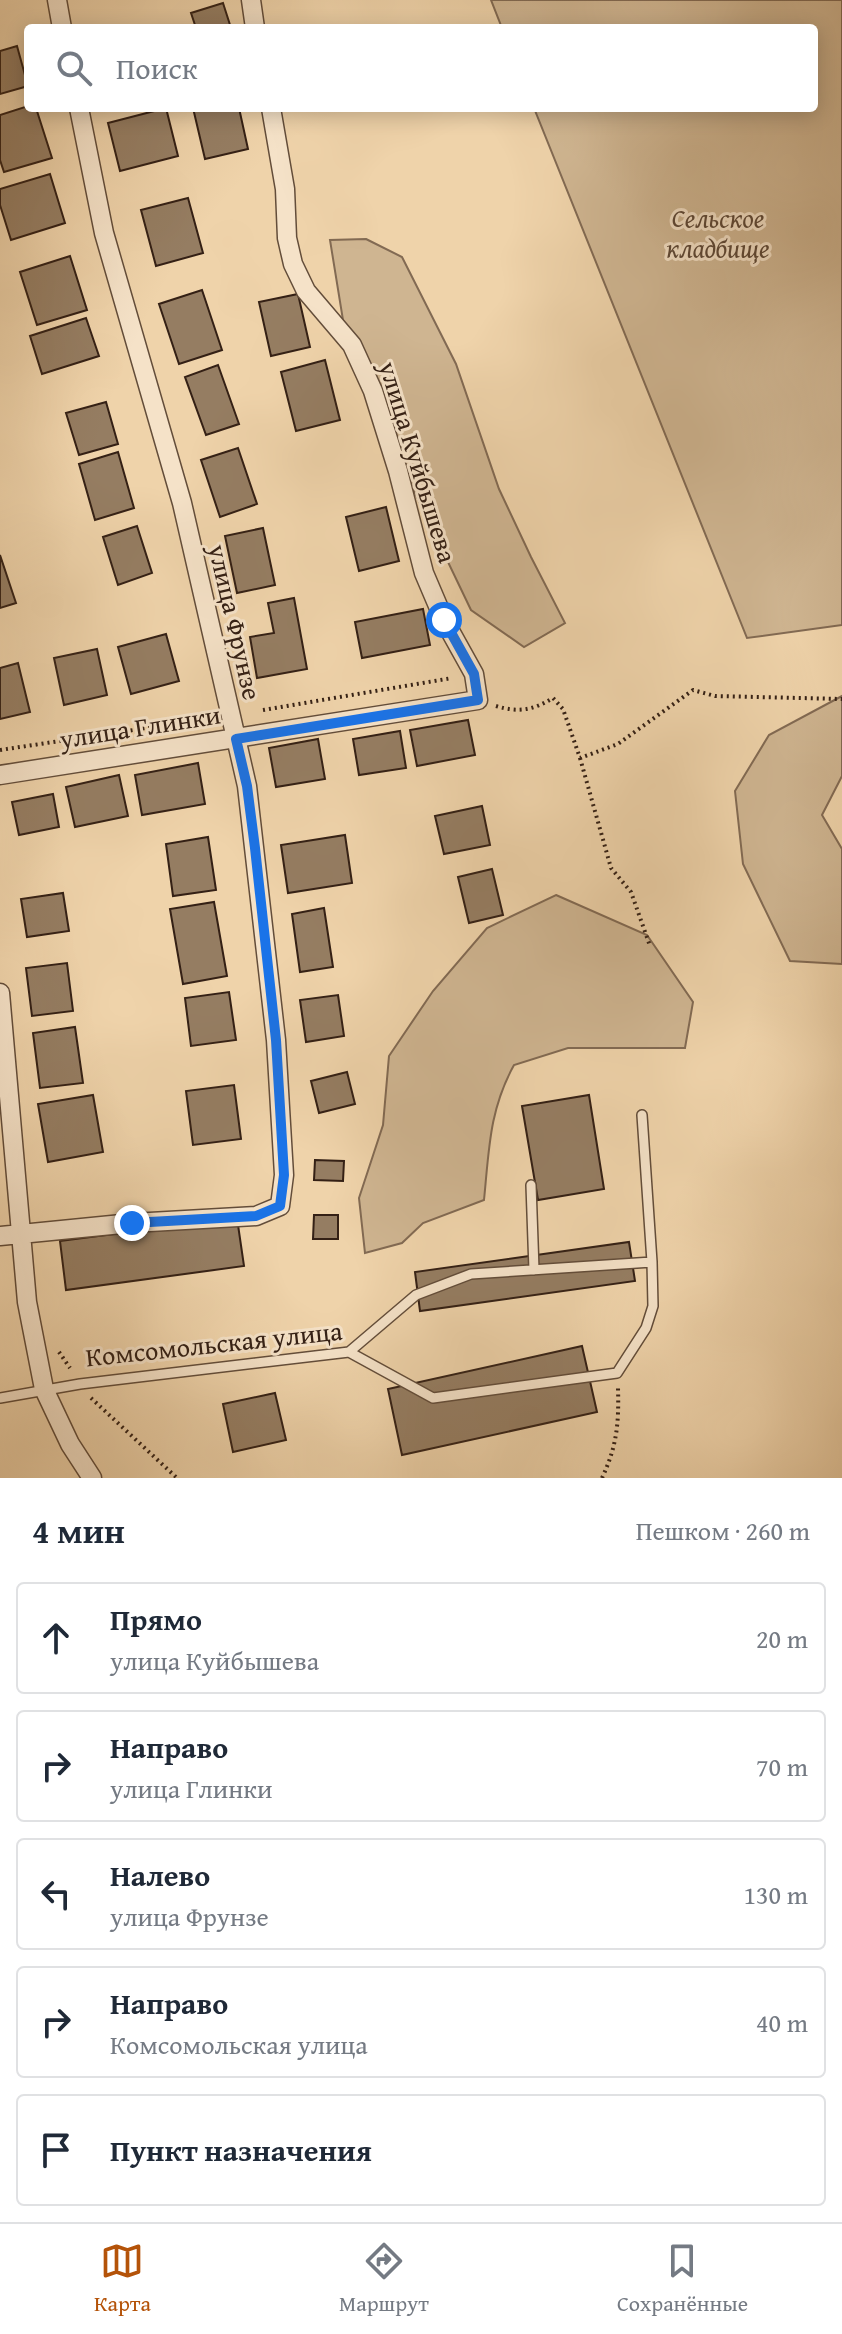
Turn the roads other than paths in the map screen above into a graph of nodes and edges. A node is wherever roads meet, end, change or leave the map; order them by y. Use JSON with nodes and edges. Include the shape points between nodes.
{"nodes":[{"id":1,"x":57,"y":0,"type":"edge"},
{"id":2,"x":251,"y":0,"type":"edge"},
{"id":3,"x":61,"y":24,"type":"edge"},
{"id":4,"x":254,"y":24,"type":"edge"},
{"id":5,"x":80,"y":112,"type":"edge"},
{"id":6,"x":272,"y":112,"type":"edge"},
{"id":7,"x":478,"y":700,"type":"joint"},
{"id":8,"x":236,"y":739,"type":"junction"},
{"id":9,"x":0,"y":775,"type":"edge"},
{"id":10,"x":0,"y":993,"type":"edge"},
{"id":11,"x":642,"y":1115,"type":"dead end"},
{"id":12,"x":531,"y":1185,"type":"dead end"},
{"id":13,"x":20,"y":1234,"type":"junction"},
{"id":14,"x":0,"y":1236,"type":"edge"},
{"id":15,"x":652,"y":1262,"type":"junction"},
{"id":16,"x":534,"y":1270,"type":"junction"},
{"id":17,"x":349,"y":1352,"type":"junction"},
{"id":18,"x":44,"y":1389,"type":"junction"},
{"id":19,"x":0,"y":1398,"type":"edge"},
{"id":20,"x":92,"y":1478,"type":"edge"}],
"edges":[{"from":1,"to":3,"type":"street"},
{"from":2,"to":4,"type":"street"},
{"from":5,"to":8,"type":"street","name":"улица Фрунзе","via":[[104,233],[182,503]]},
{"from":6,"to":7,"type":"street","name":"улица Куйбышева","via":[[293,264],[306,291],[352,345],[373,391],[424,573],[474,674]]},
{"from":7,"to":8,"type":"street","name":"улица Глинки"},
{"from":8,"to":9,"type":"street","name":"улица Глинки"},
{"from":8,"to":13,"type":"street","name":"улица Фрунзе","via":[[249,801],[276,1040],[284,1175],[280,1206],[256,1216]]},
{"from":10,"to":13,"type":"street"},
{"from":11,"to":15,"type":"lane"},
{"from":12,"to":16,"type":"lane"},
{"from":13,"to":14,"type":"street"},
{"from":13,"to":18,"type":"street"},
{"from":15,"to":16,"type":"lane"},
{"from":15,"to":17,"type":"lane","name":"Комсомольская улица","via":[[650,1317],[617,1373],[433,1398]]},
{"from":16,"to":17,"type":"lane","via":[[471,1274],[416,1295]]},
{"from":17,"to":18,"type":"lane","name":"Комсомольская улица"},
{"from":18,"to":19,"type":"lane","name":"Комсомольская улица"},
{"from":18,"to":20,"type":"street"}]}
